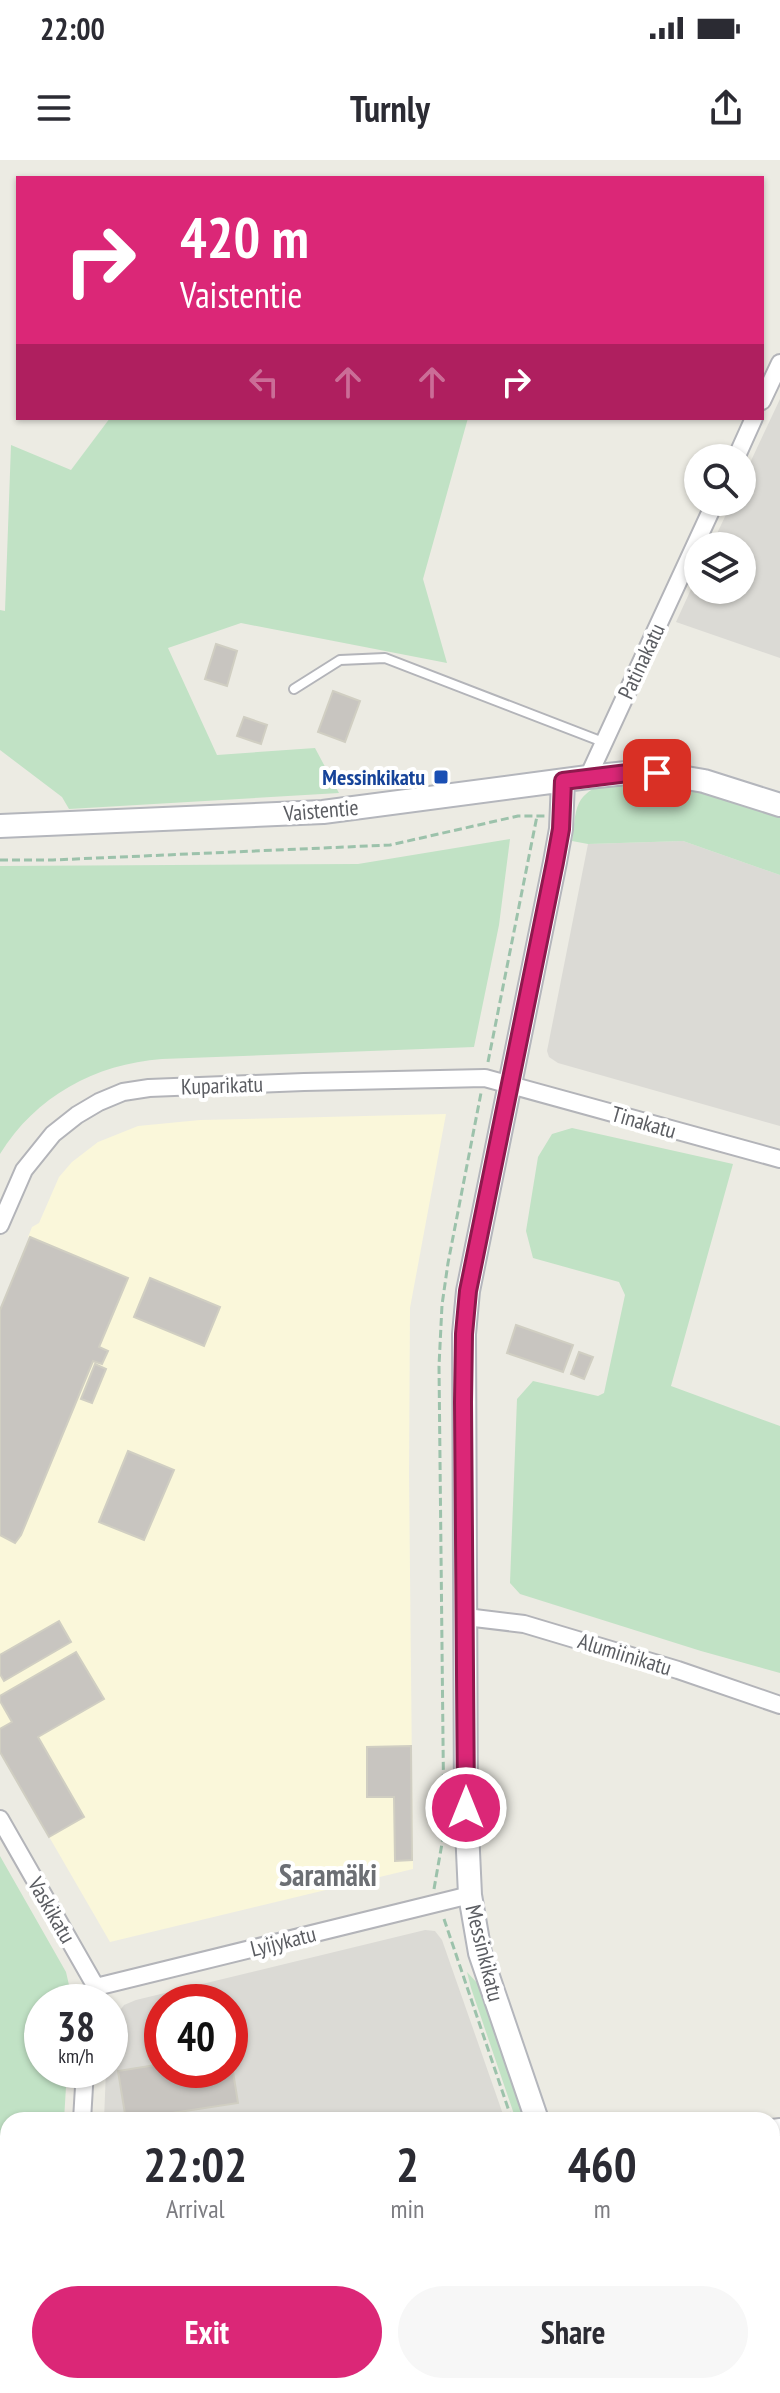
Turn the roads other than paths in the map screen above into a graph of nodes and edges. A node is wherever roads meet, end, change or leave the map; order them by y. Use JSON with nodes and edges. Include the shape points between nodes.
{"nodes":[{"id":1,"x":780,"y":363,"type":"edge"},
{"id":2,"x":764,"y":397,"type":"edge"},
{"id":3,"x":753,"y":420,"type":"edge"},
{"id":4,"x":742,"y":444,"type":"edge"},
{"id":5,"x":708,"y":516,"type":"edge"},
{"id":6,"x":294,"y":689,"type":"dead end"},
{"id":7,"x":603,"y":742,"type":"junction"},
{"id":8,"x":588,"y":777,"type":"junction"},
{"id":9,"x":563,"y":781,"type":"junction"},
{"id":10,"x":780,"y":805,"type":"edge"},
{"id":11,"x":0,"y":826,"type":"edge"},
{"id":12,"x":509,"y":1084,"type":"junction"},
{"id":13,"x":780,"y":1159,"type":"edge"},
{"id":14,"x":0,"y":1225,"type":"edge"},
{"id":15,"x":466,"y":1617,"type":"junction"},
{"id":16,"x":780,"y":1705,"type":"edge"},
{"id":17,"x":0,"y":1819,"type":"edge"},
{"id":18,"x":470,"y":1895,"type":"junction"},
{"id":19,"x":89,"y":1984,"type":"edge"},
{"id":20,"x":128,"y":1985,"type":"edge"},
{"id":21,"x":84,"y":2088,"type":"edge"},
{"id":22,"x":82,"y":2112,"type":"edge"},
{"id":23,"x":534,"y":2112,"type":"edge"}],
"edges":[{"from":1,"to":2,"type":"street"},
{"from":3,"to":4,"type":"street"},
{"from":5,"to":7,"type":"street","name":"Patinakatu"},
{"from":6,"to":7,"type":"lane","via":[[340,660],[385,658]]},
{"from":7,"to":8,"type":"street","name":"Patinakatu"},
{"from":8,"to":9,"type":"street","name":"Vaistentie"},
{"from":8,"to":10,"type":"street","name":"Vaistentie","via":[[657,773],[704,781]]},
{"from":9,"to":11,"type":"street","name":"Vaistentie","via":[[323,812]]},
{"from":9,"to":12,"type":"street","name":"Messinkikatu","via":[[555,862]]},
{"from":12,"to":13,"type":"street","name":"Tinakatu"},
{"from":12,"to":14,"type":"street","name":"Kuparikatu","via":[[485,1078],[424,1079],[123,1092],[77,1115],[38,1150]]},
{"from":12,"to":15,"type":"street","name":"Messinkikatu","via":[[464,1334]]},
{"from":15,"to":16,"type":"street","name":"Alumiinikatu","via":[[524,1624]]},
{"from":15,"to":18,"type":"street","name":"Messinkikatu"},
{"from":17,"to":19,"type":"street","name":"Vaskikatu"},
{"from":18,"to":20,"type":"street","name":"Lyijykatu"},
{"from":18,"to":23,"type":"street","name":"Messinkikatu","via":[[480,1953]]},
{"from":21,"to":22,"type":"street"}]}
